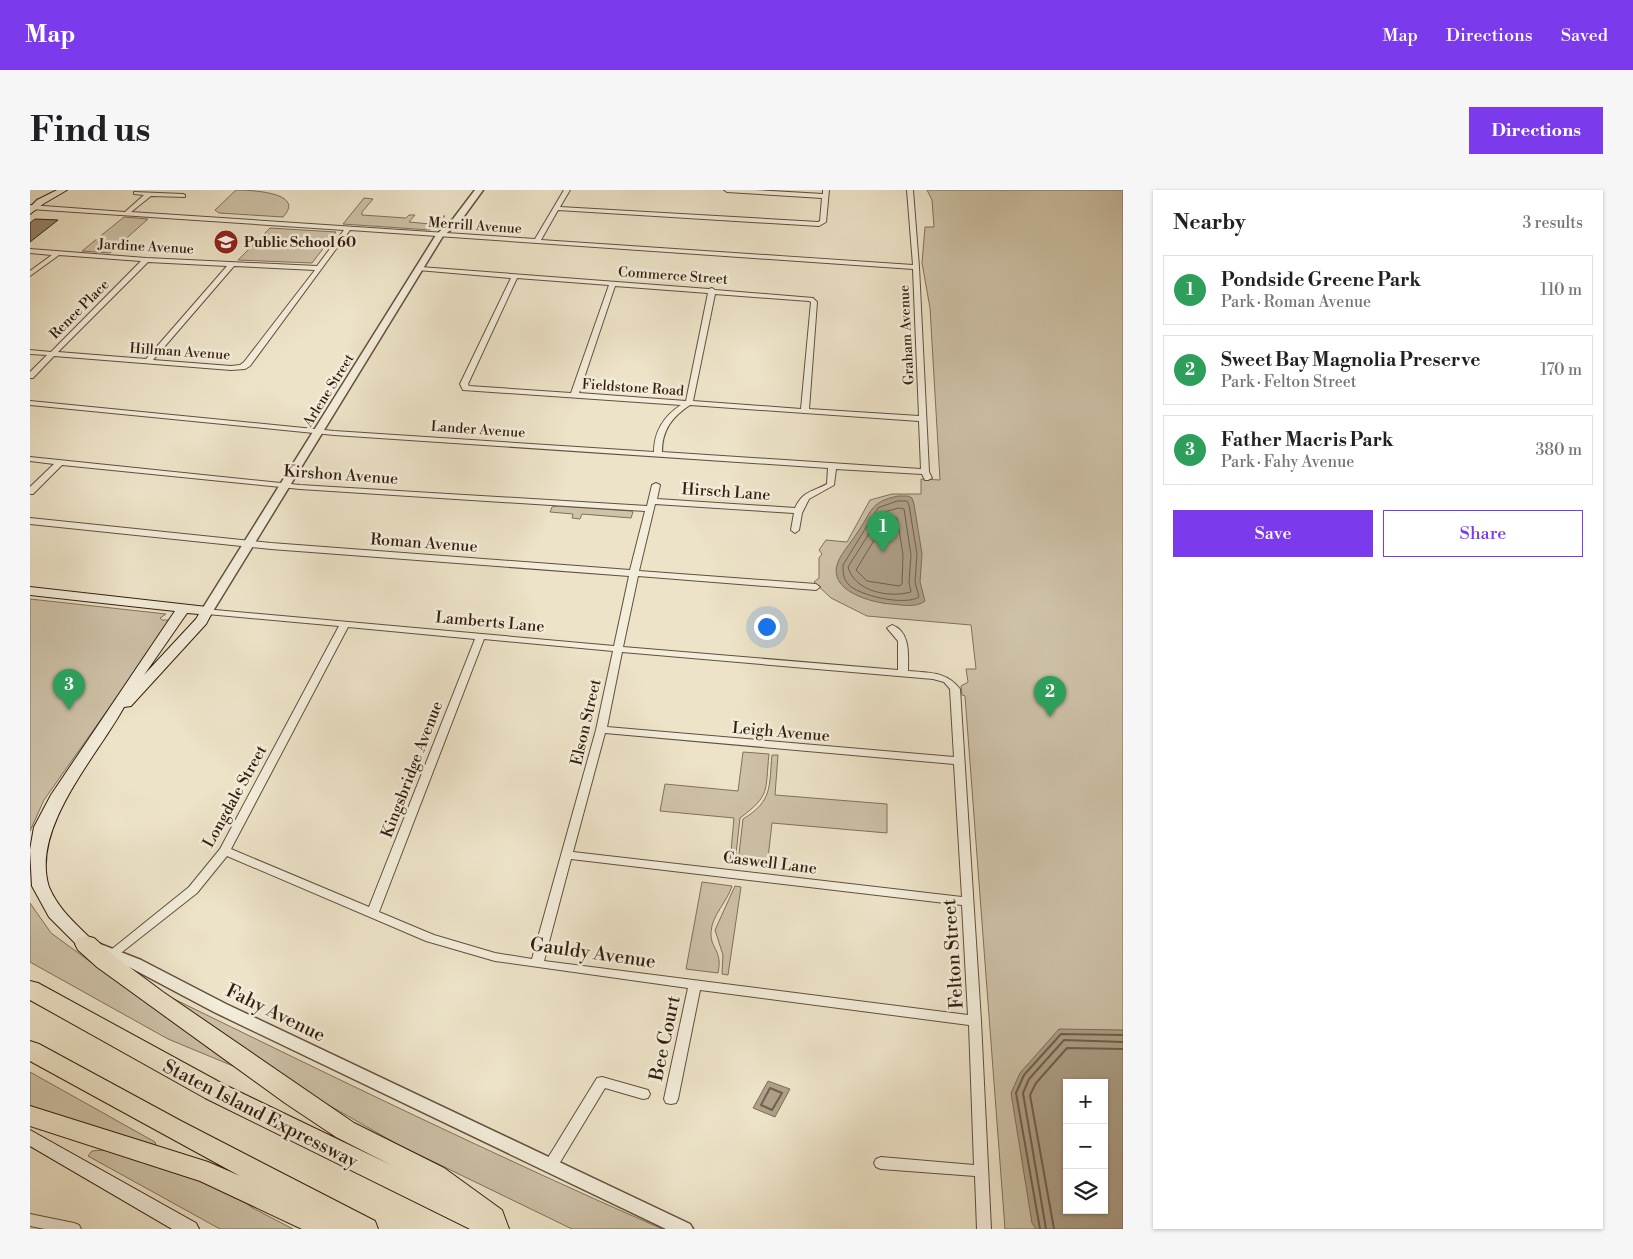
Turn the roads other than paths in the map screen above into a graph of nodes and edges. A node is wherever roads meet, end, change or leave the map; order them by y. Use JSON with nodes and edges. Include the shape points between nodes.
{"nodes":[{"id":1,"x":63,"y":190,"type":"edge"},
{"id":2,"x":479,"y":190,"type":"edge"},
{"id":3,"x":567,"y":190,"type":"edge"},
{"id":4,"x":727,"y":190,"type":"edge"},
{"id":5,"x":910,"y":190,"type":"edge"},
{"id":6,"x":136,"y":193,"type":"dead end"},
{"id":7,"x":826,"y":193,"type":"edge"},
{"id":8,"x":149,"y":194,"type":"junction"},
{"id":9,"x":183,"y":196,"type":"dead end"},
{"id":10,"x":556,"y":208,"type":"junction"},
{"id":11,"x":31,"y":209,"type":"edge"},
{"id":12,"x":127,"y":213,"type":"junction"},
{"id":13,"x":349,"y":228,"type":"junction"},
{"id":14,"x":440,"y":235,"type":"junction"},
{"id":15,"x":537,"y":242,"type":"junction"},
{"id":16,"x":30,"y":251,"type":"edge"},
{"id":17,"x":58,"y":253,"type":"junction"},
{"id":18,"x":146,"y":260,"type":"junction"},
{"id":19,"x":232,"y":263,"type":"junction"},
{"id":20,"x":916,"y":267,"type":"junction"},
{"id":21,"x":320,"y":268,"type":"junction"},
{"id":22,"x":420,"y":269,"type":"junction"},
{"id":23,"x":30,"y":274,"type":"edge"},
{"id":24,"x":515,"y":276,"type":"junction"},
{"id":25,"x":613,"y":283,"type":"junction"},
{"id":26,"x":712,"y":290,"type":"junction"},
{"id":27,"x":30,"y":352,"type":"edge"},
{"id":28,"x":52,"y":354,"type":"junction"},
{"id":29,"x":147,"y":362,"type":"junction"},
{"id":30,"x":30,"y":376,"type":"edge"},
{"id":31,"x":574,"y":396,"type":"junction"},
{"id":32,"x":30,"y":403,"type":"edge"},
{"id":33,"x":689,"y":404,"type":"junction"},
{"id":34,"x":805,"y":411,"type":"junction"},
{"id":35,"x":923,"y":419,"type":"junction"},
{"id":36,"x":320,"y":431,"type":"junction"},
{"id":37,"x":658,"y":453,"type":"junction"},
{"id":38,"x":30,"y":459,"type":"edge"},
{"id":39,"x":60,"y":462,"type":"junction"},
{"id":40,"x":832,"y":465,"type":"junction"},
{"id":41,"x":927,"y":475,"type":"joint"},
{"id":42,"x":286,"y":485,"type":"junction"},
{"id":43,"x":656,"y":485,"type":"dead end"},
{"id":44,"x":30,"y":492,"type":"edge"},
{"id":45,"x":651,"y":505,"type":"junction"},
{"id":46,"x":798,"y":510,"type":"junction"},
{"id":47,"x":30,"y":521,"type":"edge"},
{"id":48,"x":795,"y":530,"type":"dead end"},
{"id":49,"x":249,"y":545,"type":"junction"},
{"id":50,"x":634,"y":573,"type":"junction"},
{"id":51,"x":816,"y":587,"type":"dead end"},
{"id":52,"x":30,"y":591,"type":"edge"},
{"id":53,"x":183,"y":608,"type":"junction"},
{"id":54,"x":207,"y":611,"type":"junction"},
{"id":55,"x":345,"y":624,"type":"junction"},
{"id":56,"x":892,"y":628,"type":"dead end"},
{"id":57,"x":480,"y":637,"type":"junction"},
{"id":58,"x":618,"y":649,"type":"junction"},
{"id":59,"x":903,"y":673,"type":"junction"},
{"id":60,"x":947,"y":680,"type":"joint"},
{"id":61,"x":109,"y":721,"type":"junction"},
{"id":62,"x":601,"y":730,"type":"junction"},
{"id":63,"x":958,"y":761,"type":"junction"},
{"id":64,"x":225,"y":851,"type":"junction"},
{"id":65,"x":569,"y":855,"type":"junction"},
{"id":66,"x":967,"y":902,"type":"junction"},
{"id":67,"x":373,"y":912,"type":"junction"},
{"id":68,"x":86,"y":944,"type":"junction"},
{"id":69,"x":113,"y":953,"type":"junction"},
{"id":70,"x":537,"y":964,"type":"junction"},
{"id":71,"x":695,"y":985,"type":"junction"},
{"id":72,"x":30,"y":989,"type":"edge"},
{"id":73,"x":975,"y":1021,"type":"junction"},
{"id":74,"x":30,"y":1050,"type":"edge"},
{"id":75,"x":643,"y":1094,"type":"dead end"},
{"id":76,"x":671,"y":1099,"type":"dead end"},
{"id":77,"x":30,"y":1116,"type":"edge"},
{"id":78,"x":30,"y":1138,"type":"edge"},
{"id":79,"x":881,"y":1163,"type":"dead end"},
{"id":80,"x":551,"y":1166,"type":"junction"},
{"id":81,"x":981,"y":1171,"type":"junction"},
{"id":82,"x":30,"y":1220,"type":"edge"},
{"id":83,"x":74,"y":1229,"type":"edge"},
{"id":84,"x":189,"y":1229,"type":"edge"},
{"id":85,"x":329,"y":1229,"type":"edge"},
{"id":86,"x":365,"y":1229,"type":"edge"},
{"id":87,"x":496,"y":1229,"type":"edge"},
{"id":88,"x":508,"y":1229,"type":"edge"},
{"id":89,"x":684,"y":1229,"type":"edge"},
{"id":90,"x":984,"y":1229,"type":"edge"}],
"edges":[{"from":1,"to":11,"type":"main road"},
{"from":2,"to":14,"type":"street","name":"Arlene Street","via":[[456,221]]},
{"from":3,"to":10,"type":"street"},
{"from":4,"to":7,"type":"street"},
{"from":5,"to":20,"type":"street","name":"Graham Avenue"},
{"from":6,"to":8,"type":"street"},
{"from":7,"to":10,"type":"street","via":[[823,222],[814,225]]},
{"from":8,"to":9,"type":"street"},
{"from":8,"to":12,"type":"street"},
{"from":10,"to":15,"type":"street"},
{"from":11,"to":12,"type":"street","name":"Merrill Avenue"},
{"from":12,"to":13,"type":"street","name":"Merrill Avenue"},
{"from":13,"to":14,"type":"street","name":"Merrill Avenue"},
{"from":13,"to":21,"type":"street","name":"Hillman Avenue"},
{"from":14,"to":15,"type":"street","name":"Merrill Avenue"},
{"from":14,"to":22,"type":"street","name":"Arlene Street"},
{"from":15,"to":20,"type":"street","name":"Merrill Avenue"},
{"from":16,"to":17,"type":"street","name":"Jardine Avenue"},
{"from":17,"to":18,"type":"street","name":"Jardine Avenue"},
{"from":17,"to":23,"type":"street"},
{"from":18,"to":19,"type":"street","name":"Jardine Avenue"},
{"from":18,"to":28,"type":"street","name":"Renee Place"},
{"from":19,"to":21,"type":"street","name":"Jardine Avenue"},
{"from":19,"to":29,"type":"street"},
{"from":20,"to":35,"type":"street","name":"Graham Avenue"},
{"from":21,"to":29,"type":"street","name":"Hillman Avenue","via":[[245,366],[231,368]]},
{"from":22,"to":24,"type":"street","name":"Commerce Street"},
{"from":22,"to":36,"type":"street","name":"Arlene Street"},
{"from":24,"to":25,"type":"street","name":"Commerce Street"},
{"from":24,"to":31,"type":"street","name":"Fieldstone Road","via":[[464,386],[474,390]]},
{"from":25,"to":26,"type":"street","name":"Commerce Street"},
{"from":25,"to":31,"type":"street"},
{"from":26,"to":33,"type":"street"},
{"from":26,"to":34,"type":"street","name":"Commerce Street","via":[[813,300]]},
{"from":27,"to":28,"type":"street","name":"Hillman Avenue"},
{"from":28,"to":29,"type":"street","name":"Hillman Avenue"},
{"from":28,"to":30,"type":"street","name":"Renee Place"},
{"from":31,"to":33,"type":"street","name":"Fieldstone Road"},
{"from":32,"to":36,"type":"street","name":"Lander Avenue"},
{"from":33,"to":34,"type":"street","name":"Fieldstone Road"},
{"from":33,"to":37,"type":"street","via":[[662,426]]},
{"from":34,"to":35,"type":"street","name":"Fieldstone Road"},
{"from":35,"to":41,"type":"street","name":"Graham Avenue"},
{"from":36,"to":37,"type":"street","name":"Lander Avenue"},
{"from":36,"to":42,"type":"street","name":"Arlene Street"},
{"from":37,"to":40,"type":"street","name":"Lander Avenue"},
{"from":38,"to":39,"type":"street","name":"Kirshon Avenue"},
{"from":39,"to":42,"type":"street","name":"Kirshon Avenue"},
{"from":39,"to":44,"type":"street"},
{"from":40,"to":41,"type":"street","name":"Lander Avenue"},
{"from":40,"to":46,"type":"street","via":[[831,483],[809,493]]},
{"from":42,"to":45,"type":"street","name":"Kirshon Avenue"},
{"from":42,"to":49,"type":"street","name":"Arlene Street"},
{"from":43,"to":45,"type":"street","name":"Elson Street"},
{"from":45,"to":46,"type":"street","name":"Hirsch Lane"},
{"from":45,"to":50,"type":"street","name":"Elson Street"},
{"from":46,"to":48,"type":"street"},
{"from":47,"to":49,"type":"street","name":"Roman Avenue"},
{"from":49,"to":50,"type":"street","name":"Roman Avenue"},
{"from":49,"to":54,"type":"street","name":"Arlene Street"},
{"from":50,"to":51,"type":"street","name":"Roman Avenue"},
{"from":50,"to":58,"type":"street","name":"Elson Street"},
{"from":52,"to":53,"type":"main road","name":"Lamberts Lane"},
{"from":53,"to":54,"type":"main road","name":"Lamberts Lane"},
{"from":53,"to":61,"type":"main road","name":"Fahy Avenue"},
{"from":54,"to":55,"type":"street","name":"Lamberts Lane"},
{"from":54,"to":61,"type":"main road","name":"Fahy Avenue"},
{"from":55,"to":57,"type":"street","name":"Lamberts Lane"},
{"from":55,"to":64,"type":"street","name":"Longdale Street"},
{"from":56,"to":59,"type":"street","via":[[902,641]]},
{"from":57,"to":58,"type":"street","name":"Lamberts Lane"},
{"from":57,"to":67,"type":"street","name":"Kingsbridge Avenue"},
{"from":58,"to":59,"type":"street","name":"Lamberts Lane"},
{"from":58,"to":62,"type":"street","name":"Elson Street"},
{"from":59,"to":60,"type":"street","name":"Lamberts Lane"},
{"from":60,"to":63,"type":"street","name":"Felton Street","via":[[955,689]]},
{"from":61,"to":68,"type":"main road","name":"Fahy Avenue","via":[[52,806],[42,827],[37,849],[36,869],[44,895],[61,920]]},
{"from":62,"to":63,"type":"street","name":"Leigh Avenue"},
{"from":62,"to":65,"type":"street","name":"Elson Street"},
{"from":63,"to":66,"type":"street","name":"Felton Street"},
{"from":64,"to":67,"type":"street","name":"Gauldy Avenue"},
{"from":64,"to":69,"type":"street","name":"Longdale Street","via":[[193,890]]},
{"from":65,"to":66,"type":"street","name":"Caswell Lane"},
{"from":65,"to":70,"type":"street","name":"Elson Street"},
{"from":66,"to":73,"type":"street","name":"Felton Street"},
{"from":67,"to":70,"type":"street","name":"Gauldy Avenue","via":[[461,948]]},
{"from":68,"to":69,"type":"street","name":"Fahy Avenue"},
{"from":68,"to":88,"type":"highway","via":[[155,998],[312,1109],[376,1147],[435,1176]]},
{"from":69,"to":80,"type":"street","name":"Fahy Avenue","via":[[236,1016]]},
{"from":70,"to":71,"type":"street","name":"Gauldy Avenue"},
{"from":71,"to":73,"type":"street","name":"Gauldy Avenue"},
{"from":71,"to":76,"type":"street","name":"Bee Court"},
{"from":72,"to":87,"type":"highway","name":"Staten Island Expressway","via":[[214,1091]]},
{"from":73,"to":81,"type":"street","name":"Felton Street"},
{"from":74,"to":86,"type":"highway"},
{"from":75,"to":80,"type":"street","via":[[602,1082]]},
{"from":77,"to":85,"type":"highway","via":[[208,1173]]},
{"from":78,"to":84,"type":"main road"},
{"from":79,"to":81,"type":"street"},
{"from":80,"to":89,"type":"street","name":"Fahy Avenue"},
{"from":81,"to":90,"type":"street","name":"Felton Street"},
{"from":82,"to":83,"type":"street"}]}
